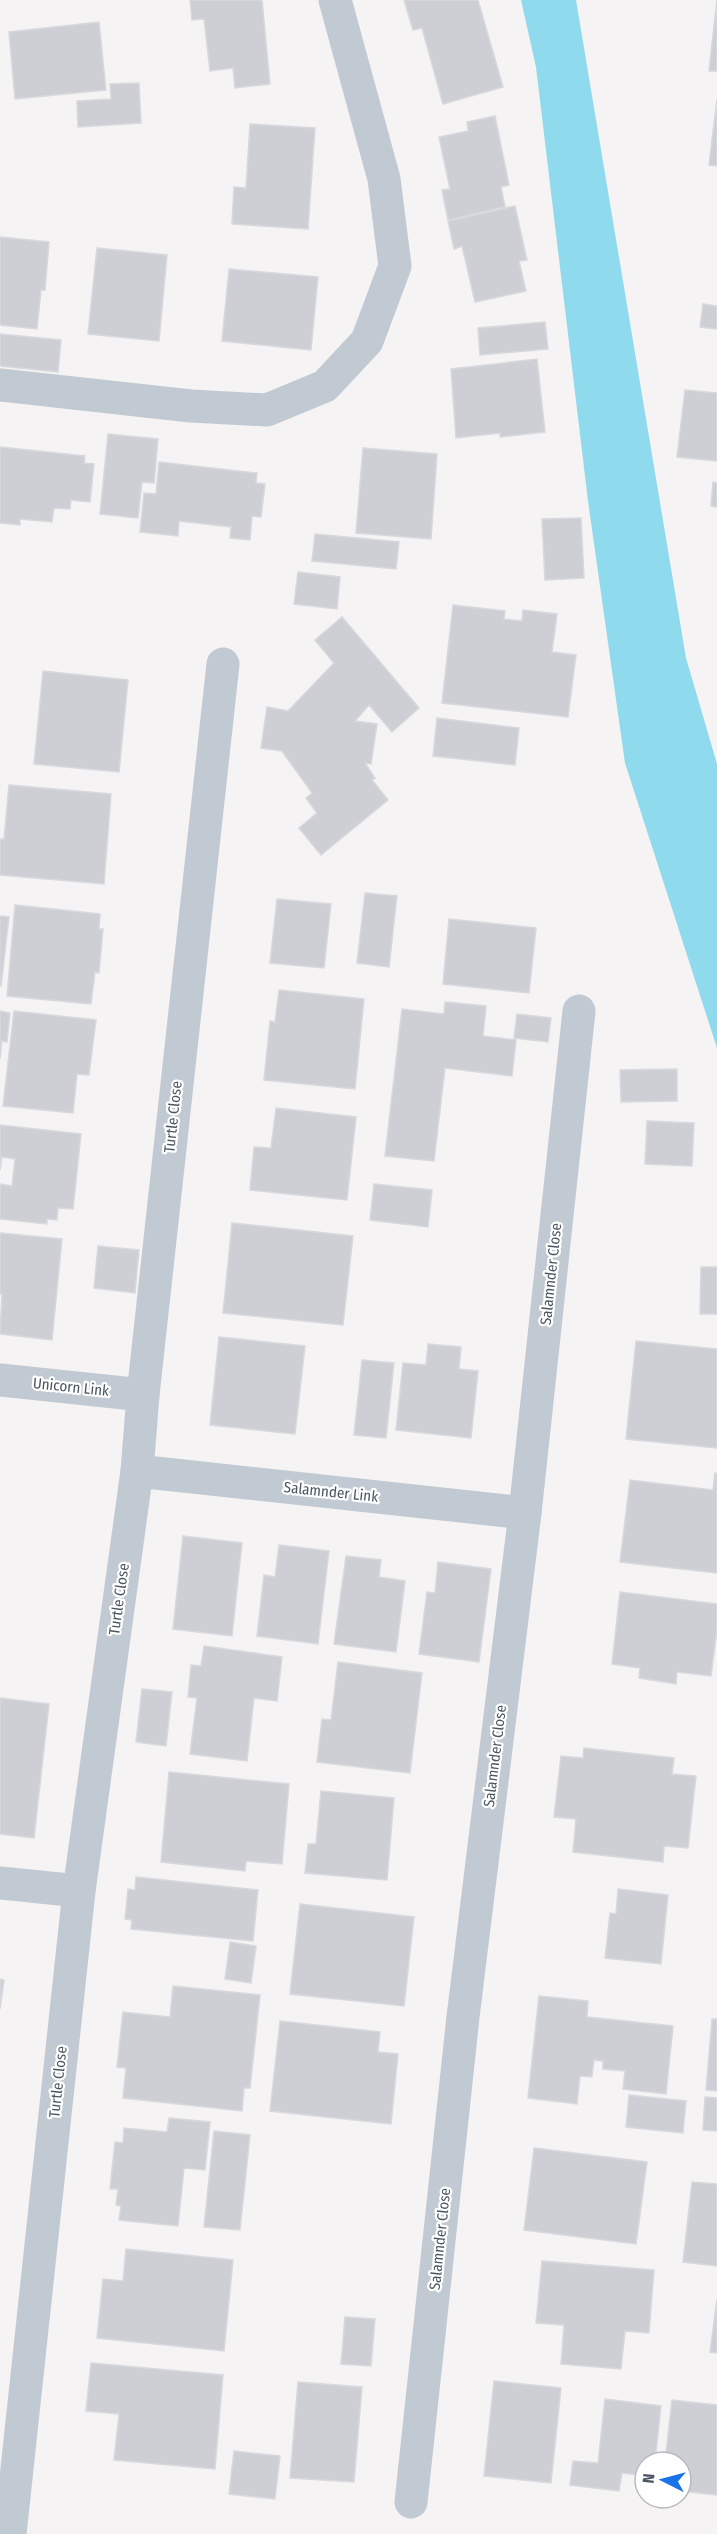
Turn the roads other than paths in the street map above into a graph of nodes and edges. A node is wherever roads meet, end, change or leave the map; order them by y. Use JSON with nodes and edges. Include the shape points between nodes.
{"nodes":[{"id":1,"x":335,"y":0,"type":"edge"},
{"id":2,"x":0,"y":385,"type":"edge"},
{"id":3,"x":223,"y":664,"type":"dead end"},
{"id":4,"x":579,"y":1011,"type":"dead end"},
{"id":5,"x":0,"y":1380,"type":"edge"},
{"id":6,"x":143,"y":1395,"type":"junction"},
{"id":7,"x":136,"y":1471,"type":"junction"},
{"id":8,"x":525,"y":1513,"type":"junction"},
{"id":9,"x":0,"y":1883,"type":"edge"},
{"id":10,"x":79,"y":1891,"type":"junction"},
{"id":11,"x":411,"y":2502,"type":"dead end"},
{"id":12,"x":10,"y":2534,"type":"edge"}],
"edges":[{"from":1,"to":2,"type":"street","via":[[384,179],[395,266],[367,341],[325,386],[267,410],[191,406]]},
{"from":3,"to":6,"type":"street","name":"Turtle Close"},
{"from":4,"to":8,"type":"street","name":"Salamnder Close"},
{"from":5,"to":6,"type":"street","name":"Unicorn Link"},
{"from":6,"to":7,"type":"street","name":"Turtle Close"},
{"from":7,"to":8,"type":"street","name":"Salamnder Link"},
{"from":7,"to":10,"type":"street","name":"Turtle Close"},
{"from":8,"to":11,"type":"street","name":"Salamnder Close","via":[[465,2005]]},
{"from":9,"to":10,"type":"street"},
{"from":10,"to":12,"type":"street","name":"Turtle Close"}]}
